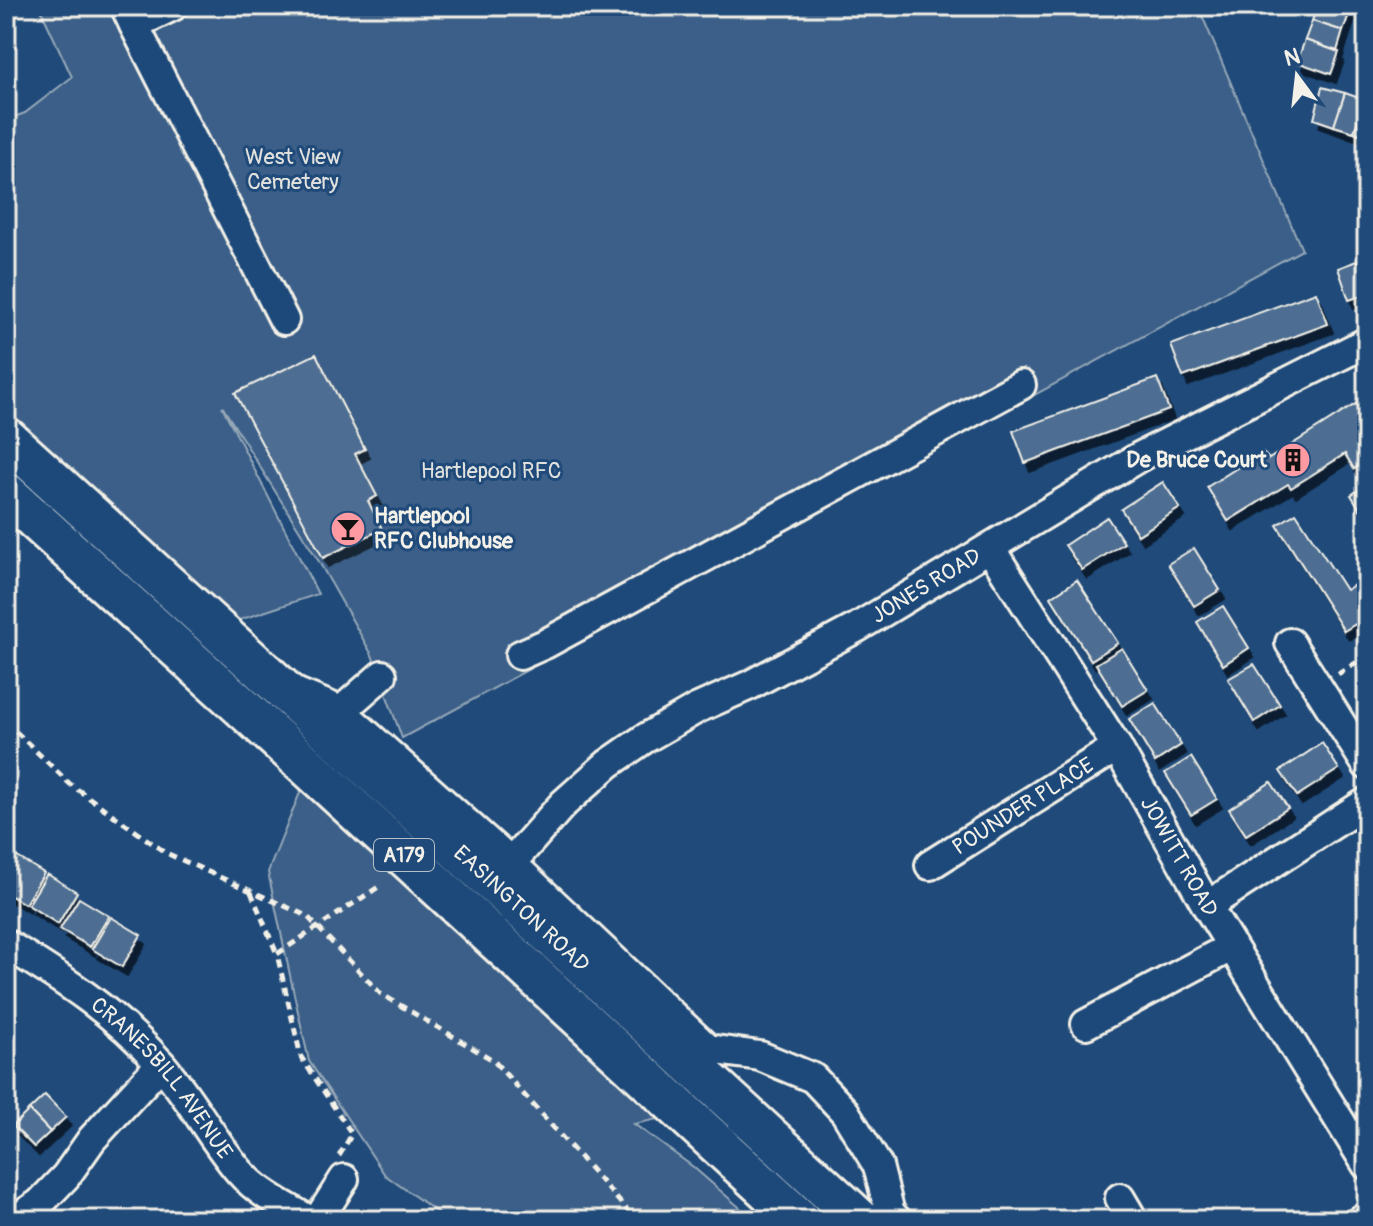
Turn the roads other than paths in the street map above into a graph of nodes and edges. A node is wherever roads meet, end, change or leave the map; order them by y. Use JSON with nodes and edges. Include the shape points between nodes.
{"nodes":[{"id":1,"x":173,"y":6,"type":"edge"},
{"id":2,"x":129,"y":16,"type":"edge"},
{"id":3,"x":284,"y":320,"type":"dead end"},
{"id":4,"x":1367,"y":342,"type":"edge"},
{"id":5,"x":1021,"y":385,"type":"dead end"},
{"id":6,"x":6,"y":438,"type":"edge"},
{"id":7,"x":6,"y":493,"type":"edge"},
{"id":8,"x":990,"y":548,"type":"junction"},
{"id":9,"x":1290,"y":643,"type":"dead end"},
{"id":10,"x":520,"y":655,"type":"dead end"},
{"id":11,"x":382,"y":675,"type":"dead end"},
{"id":12,"x":278,"y":685,"type":"junction"},
{"id":13,"x":341,"y":711,"type":"junction"},
{"id":14,"x":1117,"y":747,"type":"junction"},
{"id":15,"x":1367,"y":765,"type":"edge"},
{"id":16,"x":1367,"y":802,"type":"edge"},
{"id":17,"x":511,"y":863,"type":"junction"},
{"id":18,"x":930,"y":865,"type":"dead end"},
{"id":19,"x":1207,"y":906,"type":"junction"},
{"id":20,"x":6,"y":944,"type":"edge"},
{"id":21,"x":1231,"y":947,"type":"junction"},
{"id":22,"x":1086,"y":1024,"type":"dead end"},
{"id":23,"x":161,"y":1064,"type":"junction"},
{"id":24,"x":1367,"y":1165,"type":"edge"},
{"id":25,"x":344,"y":1179,"type":"road end"},
{"id":26,"x":1367,"y":1217,"type":"edge"},
{"id":27,"x":15,"y":1220,"type":"edge"},
{"id":28,"x":309,"y":1220,"type":"edge"},
{"id":29,"x":318,"y":1220,"type":"edge"},
{"id":30,"x":800,"y":1220,"type":"edge"},
{"id":31,"x":860,"y":1220,"type":"edge"},
{"id":32,"x":897,"y":1220,"type":"edge"},
{"id":33,"x":1361,"y":1220,"type":"edge"}],
"edges":[{"from":1,"to":2,"type":"street"},
{"from":2,"to":3,"type":"street"},
{"from":4,"to":8,"type":"street","name":"JONES ROAD","via":[[1139,457]]},
{"from":5,"to":10,"type":"street"},
{"from":6,"to":12,"type":"highway","name":"EASINGTON ROAD","number":"A179"},
{"from":7,"to":30,"type":"highway","name":"EASINGTON ROAD","number":"A179"},
{"from":8,"to":14,"type":"street","name":"JOWITT ROAD"},
{"from":8,"to":17,"type":"street","name":"JONES ROAD","via":[[858,627],[644,739],[563,804]]},
{"from":9,"to":15,"type":"street"},
{"from":11,"to":13,"type":"street"},
{"from":12,"to":13,"type":"street"},
{"from":12,"to":31,"type":"highway","name":"EASINGTON ROAD","number":"A179"},
{"from":13,"to":17,"type":"street"},
{"from":14,"to":18,"type":"street","name":"POUNDER PLACE"},
{"from":14,"to":19,"type":"street","name":"JOWITT ROAD"},
{"from":16,"to":19,"type":"street"},
{"from":17,"to":32,"type":"street","via":[[708,1049],[760,1056],[813,1078],[845,1112],[878,1166],[890,1213]]},
{"from":19,"to":21,"type":"street","name":"JOWITT ROAD"},
{"from":20,"to":23,"type":"street","name":"CRANESBILL AVENUE","via":[[114,1016]]},
{"from":21,"to":22,"type":"street"},
{"from":21,"to":24,"type":"street","name":"JOWITT ROAD"},
{"from":23,"to":27,"type":"street","via":[[92,1139],[66,1176]]},
{"from":23,"to":28,"type":"street","name":"CRANESBILL AVENUE","via":[[240,1172],[265,1195]]},
{"from":25,"to":29,"type":"street"},
{"from":26,"to":33,"type":"street"}]}
